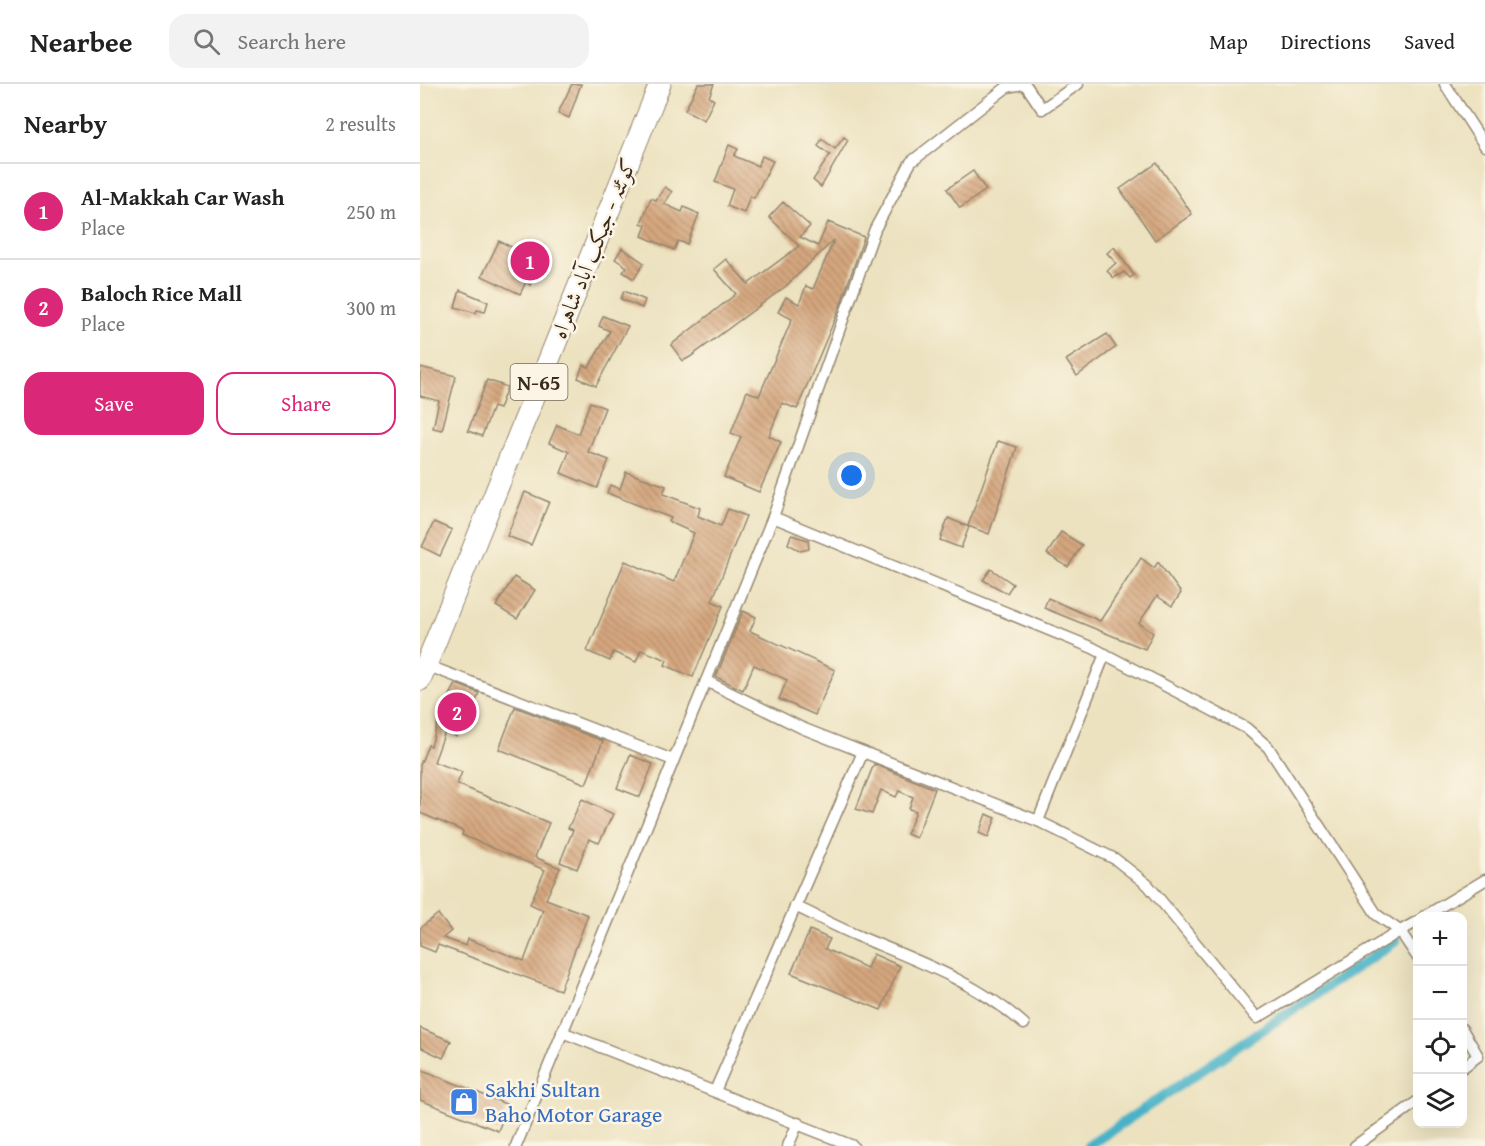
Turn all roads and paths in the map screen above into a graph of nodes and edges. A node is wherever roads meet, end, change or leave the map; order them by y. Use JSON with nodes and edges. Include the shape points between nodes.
{"nodes":[{"id":1,"x":660,"y":84,"type":"edge"},
{"id":2,"x":1024,"y":84,"type":"edge"},
{"id":3,"x":1078,"y":84,"type":"edge"},
{"id":4,"x":1445,"y":84,"type":"edge"},
{"id":5,"x":1485,"y":146,"type":"edge"},
{"id":6,"x":773,"y":517,"type":"junction"},
{"id":7,"x":1105,"y":654,"type":"junction"},
{"id":8,"x":423,"y":673,"type":"edge"},
{"id":9,"x":706,"y":681,"type":"junction"},
{"id":10,"x":863,"y":752,"type":"junction"},
{"id":11,"x":673,"y":760,"type":"junction"},
{"id":12,"x":1038,"y":821,"type":"junction"},
{"id":13,"x":1485,"y":880,"type":"edge"},
{"id":14,"x":795,"y":906,"type":"junction"},
{"id":15,"x":1432,"y":912,"type":"edge"},
{"id":16,"x":1413,"y":924,"type":"edge"},
{"id":17,"x":1400,"y":931,"type":"junction"},
{"id":18,"x":1413,"y":950,"type":"edge"},
{"id":19,"x":1024,"y":1024,"type":"dead end"},
{"id":20,"x":562,"y":1032,"type":"junction"},
{"id":21,"x":1467,"y":1037,"type":"edge"},
{"id":22,"x":1482,"y":1060,"type":"edge"},
{"id":23,"x":1467,"y":1066,"type":"edge"},
{"id":24,"x":715,"y":1091,"type":"junction"},
{"id":25,"x":1413,"y":1105,"type":"edge"},
{"id":26,"x":798,"y":1123,"type":"junction"},
{"id":27,"x":516,"y":1146,"type":"edge"},
{"id":28,"x":788,"y":1146,"type":"edge"},
{"id":29,"x":853,"y":1146,"type":"edge"},
{"id":30,"x":1355,"y":1146,"type":"edge"}],
"edges":[{"from":1,"to":8,"type":"highway","name":"کوئٹہ - جیکب آباد شاہراہ","number":"N-65"},
{"from":2,"to":3,"type":"street","via":[[1042,109]]},
{"from":2,"to":6,"type":"street","via":[[1007,87],[911,162],[875,229]]},
{"from":4,"to":5,"type":"street"},
{"from":6,"to":7,"type":"street"},
{"from":6,"to":9,"type":"street"},
{"from":7,"to":12,"type":"street"},
{"from":7,"to":17,"type":"street","via":[[1246,728],[1268,747],[1377,915]]},
{"from":8,"to":11,"type":"street"},
{"from":9,"to":10,"type":"street","via":[[802,728]]},
{"from":9,"to":11,"type":"street"},
{"from":10,"to":12,"type":"street"},
{"from":10,"to":14,"type":"street"},
{"from":11,"to":20,"type":"street"},
{"from":12,"to":17,"type":"street","via":[[1115,859],[1148,885],[1257,1018]]},
{"from":13,"to":15,"type":"street"},
{"from":14,"to":19,"type":"street","via":[[963,984],[1001,1004]]},
{"from":14,"to":24,"type":"street"},
{"from":16,"to":17,"type":"street"},
{"from":17,"to":18,"type":"street"},
{"from":20,"to":24,"type":"street"},
{"from":20,"to":27,"type":"street"},
{"from":21,"to":22,"type":"street"},
{"from":22,"to":23,"type":"street"},
{"from":24,"to":26,"type":"street"},
{"from":25,"to":30,"type":"street"},
{"from":26,"to":28,"type":"street"},
{"from":26,"to":29,"type":"street"}]}
